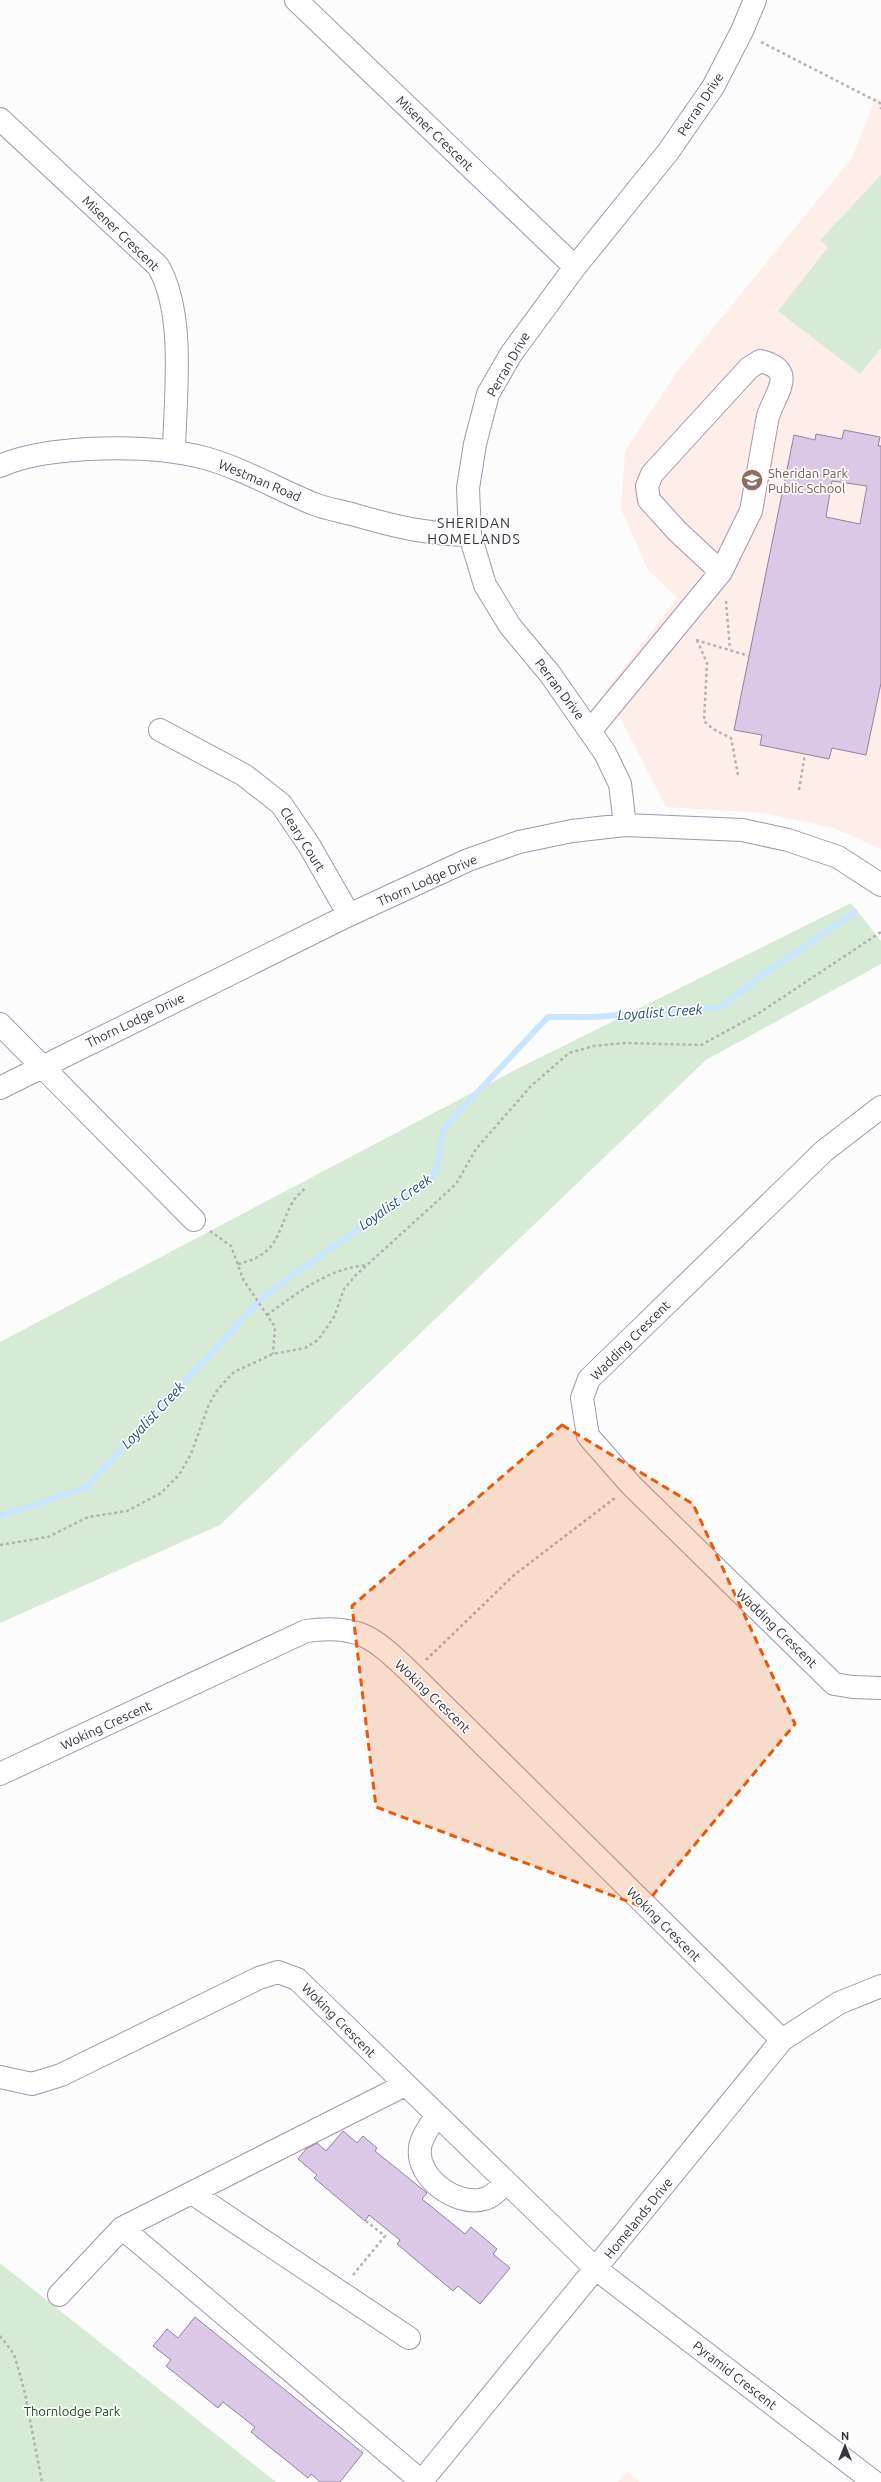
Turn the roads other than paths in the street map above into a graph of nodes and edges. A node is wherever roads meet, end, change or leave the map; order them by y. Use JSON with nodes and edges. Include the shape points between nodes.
{"nodes":[{"id":1,"x":296,"y":0,"type":"edge"},
{"id":2,"x":755,"y":0,"type":"edge"},
{"id":3,"x":0,"y":119,"type":"edge"},
{"id":4,"x":575,"y":267,"type":"junction"},
{"id":5,"x":174,"y":451,"type":"junction"},
{"id":6,"x":0,"y":466,"type":"edge"},
{"id":7,"x":470,"y":535,"type":"junction"},
{"id":8,"x":716,"y":578,"type":"junction"},
{"id":9,"x":160,"y":730,"type":"dead end"},
{"id":10,"x":590,"y":731,"type":"junction"},
{"id":11,"x":625,"y":825,"type":"junction"},
{"id":12,"x":881,"y":885,"type":"edge"},
{"id":13,"x":348,"y":915,"type":"junction"},
{"id":14,"x":0,"y":1024,"type":"edge"},
{"id":15,"x":42,"y":1066,"type":"junction"},
{"id":16,"x":0,"y":1088,"type":"edge"},
{"id":17,"x":881,"y":1107,"type":"edge"},
{"id":18,"x":194,"y":1220,"type":"road end"},
{"id":19,"x":881,"y":1688,"type":"edge"},
{"id":20,"x":0,"y":1774,"type":"edge"},
{"id":21,"x":881,"y":1986,"type":"edge"},
{"id":22,"x":782,"y":2040,"type":"junction"},
{"id":23,"x":0,"y":2077,"type":"edge"},
{"id":24,"x":405,"y":2085,"type":"junction"},
{"id":25,"x":436,"y":2115,"type":"junction"},
{"id":26,"x":506,"y":2182,"type":"junction"},
{"id":27,"x":192,"y":2193,"type":"junction"},
{"id":28,"x":122,"y":2228,"type":"junction"},
{"id":29,"x":596,"y":2269,"type":"junction"},
{"id":30,"x":59,"y":2295,"type":"dead end"},
{"id":31,"x":409,"y":2338,"type":"dead end"},
{"id":32,"x":421,"y":2482,"type":"edge"},
{"id":33,"x":874,"y":2482,"type":"edge"}],
"edges":[{"from":1,"to":4,"type":"street","name":"Misener Crescent"},
{"from":2,"to":4,"type":"street","name":"Perran Drive","via":[[713,87],[668,152]]},
{"from":3,"to":5,"type":"street","name":"Misener Crescent","via":[[158,266],[168,282],[174,304],[176,329]]},
{"from":4,"to":7,"type":"street","name":"Perran Drive","via":[[511,354],[488,394],[475,444],[468,488]]},
{"from":5,"to":6,"type":"street","name":"Westman Road","via":[[121,448],[74,450],[18,458]]},
{"from":5,"to":7,"type":"street","name":"Westman Road","via":[[206,458],[246,472],[315,504],[395,527],[441,534]]},
{"from":7,"to":10,"type":"street","name":"Perran Drive","via":[[486,585],[510,626],[550,674]]},
{"from":8,"to":8,"type":"street","via":[[751,511],[768,416],[781,390],[780,372],[774,364],[760,360],[749,368],[652,474],[648,486],[650,500]]},
{"from":8,"to":10,"type":"street"},
{"from":9,"to":13,"type":"street","name":"Cleary Court","via":[[244,775],[281,804],[309,845]]},
{"from":10,"to":11,"type":"street","name":"Perran Drive","via":[[605,753],[620,784]]},
{"from":11,"to":12,"type":"street","name":"Thorn Lodge Drive","via":[[742,830],[788,840],[838,857]]},
{"from":11,"to":13,"type":"street","name":"Thorn Lodge Drive","via":[[572,831],[519,842],[468,860]]},
{"from":13,"to":15,"type":"street","name":"Thorn Lodge Drive"},
{"from":14,"to":15,"type":"street"},
{"from":15,"to":16,"type":"street","name":"Thorn Lodge Drive"},
{"from":15,"to":18,"type":"street"},
{"from":17,"to":19,"type":"street","name":"Wadding Crescent","via":[[824,1151],[589,1379],[582,1398],[588,1436],[631,1485],[834,1684]]},
{"from":20,"to":22,"type":"street","name":"Woking Crescent","via":[[306,1632],[325,1629],[356,1632],[378,1642],[412,1674]]},
{"from":21,"to":22,"type":"street","name":"Homelands Drive","via":[[839,2003]]},
{"from":22,"to":29,"type":"street","name":"Homelands Drive"},
{"from":23,"to":24,"type":"street","name":"Woking Crescent","via":[[32,2084],[61,2075],[259,1978],[278,1972],[297,1979]]},
{"from":24,"to":25,"type":"street","name":"Woking Crescent"},
{"from":24,"to":27,"type":"street"},
{"from":25,"to":26,"type":"street","name":"Woking Crescent"},
{"from":25,"to":26,"type":"street","via":[[420,2148],[422,2166],[428,2177],[450,2194],[474,2200],[489,2197]]},
{"from":26,"to":29,"type":"street","name":"Woking Crescent"},
{"from":27,"to":28,"type":"street"},
{"from":27,"to":31,"type":"street"},
{"from":28,"to":30,"type":"street"},
{"from":28,"to":32,"type":"street"},
{"from":29,"to":32,"type":"street","name":"Homelands Drive"},
{"from":29,"to":33,"type":"street","name":"Pyramid Crescent"}]}
